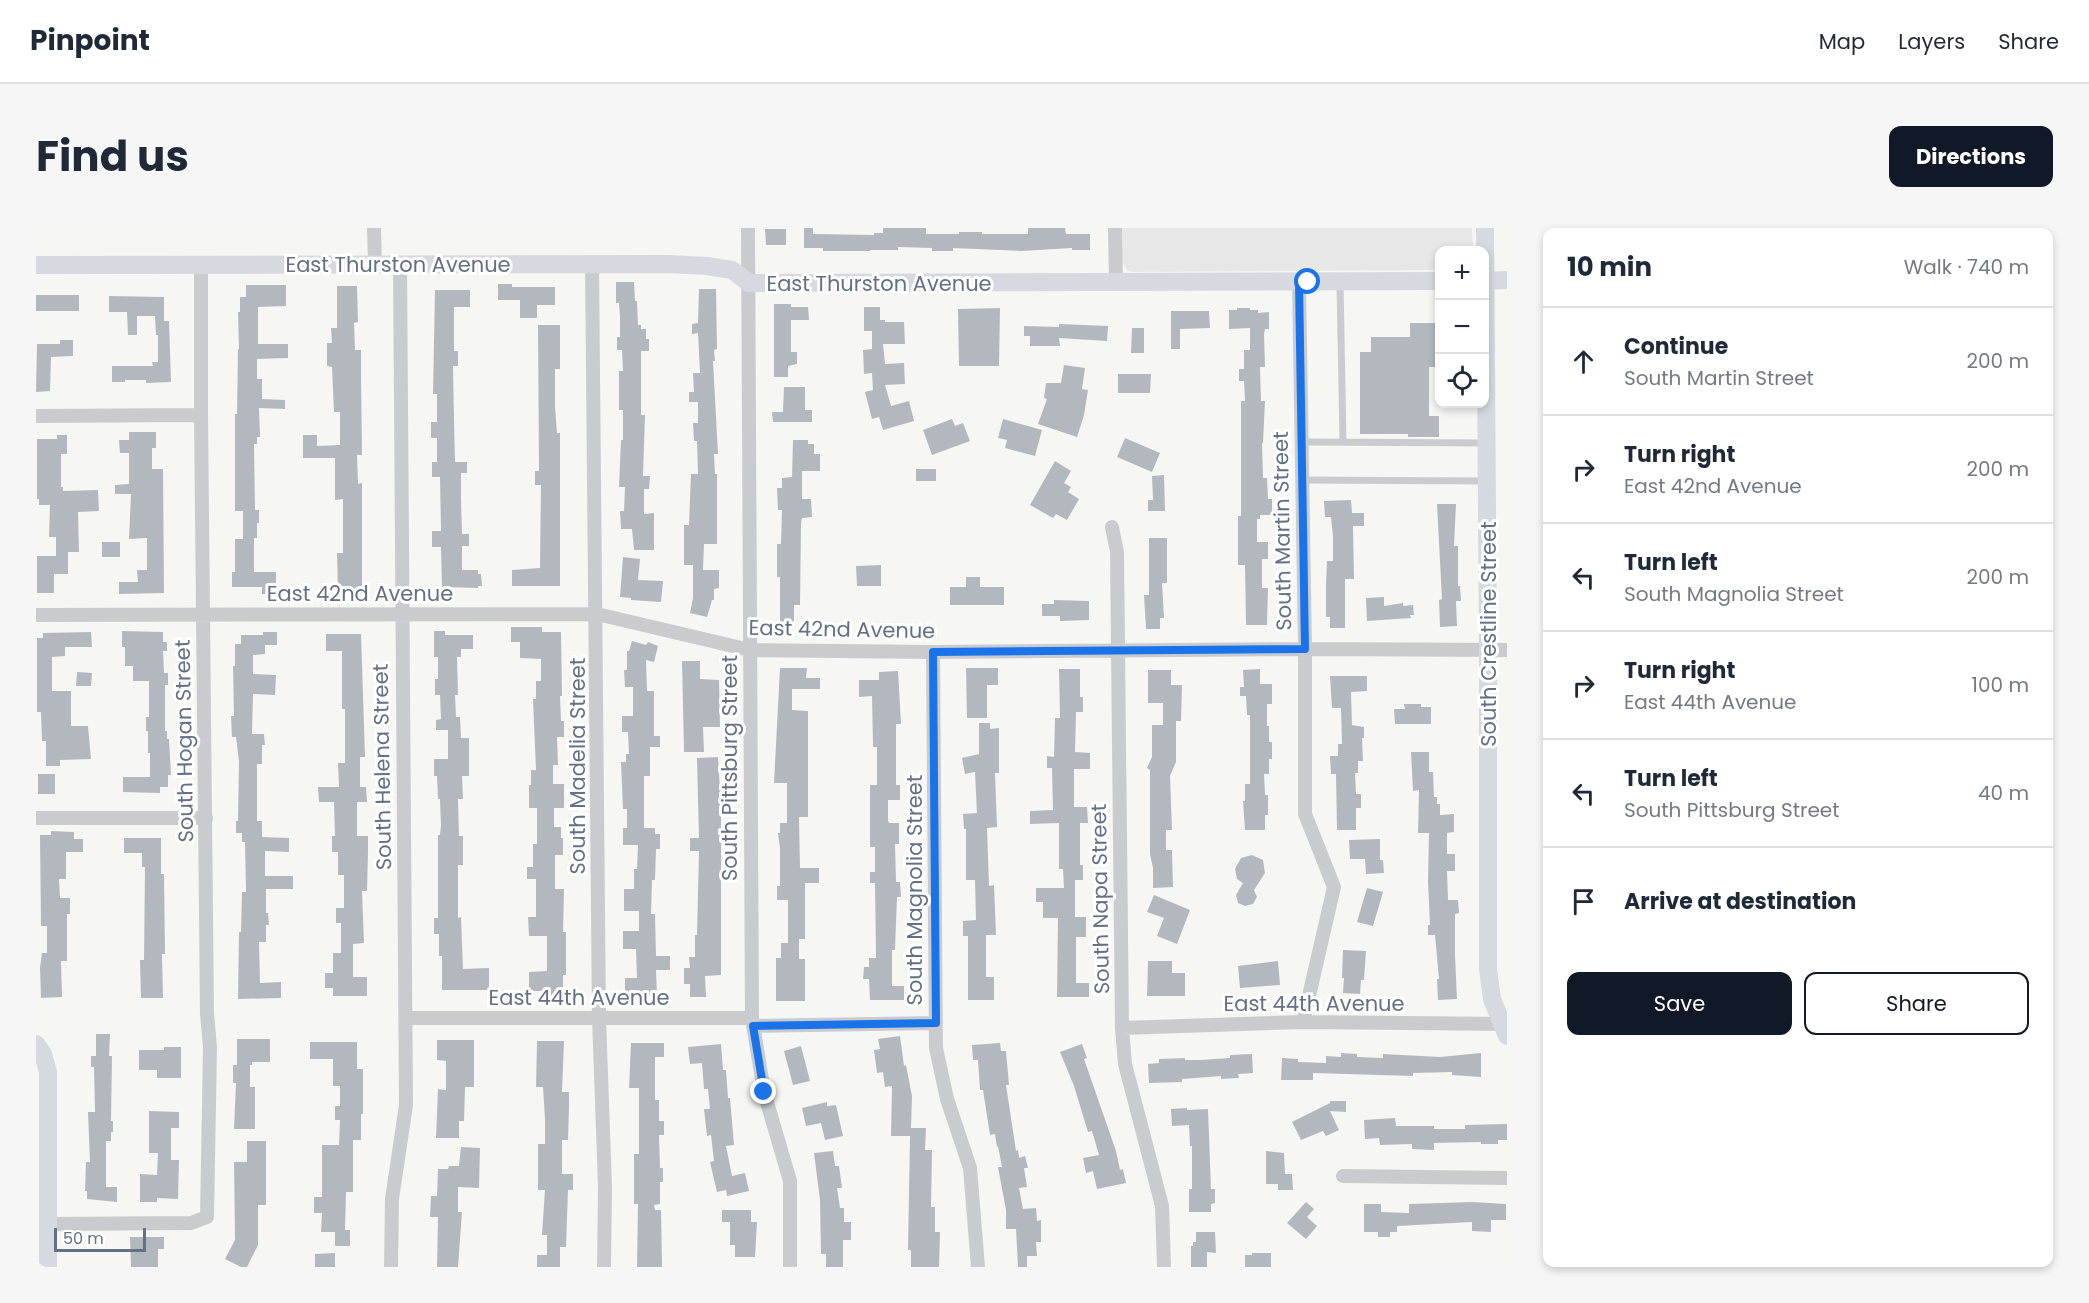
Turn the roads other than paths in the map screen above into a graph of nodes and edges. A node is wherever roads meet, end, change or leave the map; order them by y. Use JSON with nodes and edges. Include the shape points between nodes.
{"nodes":[{"id":1,"x":374,"y":228,"type":"edge"},
{"id":2,"x":748,"y":228,"type":"edge"},
{"id":3,"x":1115,"y":228,"type":"edge"},
{"id":4,"x":1485,"y":228,"type":"edge"},
{"id":5,"x":1485,"y":246,"type":"edge"},
{"id":6,"x":36,"y":264,"type":"edge"},
{"id":7,"x":201,"y":264,"type":"junction"},
{"id":8,"x":375,"y":264,"type":"junction"},
{"id":9,"x":400,"y":264,"type":"junction"},
{"id":10,"x":592,"y":264,"type":"junction"},
{"id":11,"x":1507,"y":280,"type":"edge"},
{"id":12,"x":1435,"y":281,"type":"edge"},
{"id":13,"x":1489,"y":281,"type":"edge"},
{"id":14,"x":1299,"y":282,"type":"junction"},
{"id":15,"x":1340,"y":282,"type":"junction"},
{"id":16,"x":749,"y":283,"type":"junction"},
{"id":17,"x":1116,"y":283,"type":"junction"},
{"id":18,"x":1485,"y":300,"type":"edge"},
{"id":19,"x":201,"y":415,"type":"junction"},
{"id":20,"x":36,"y":416,"type":"edge"},
{"id":21,"x":1302,"y":442,"type":"junction"},
{"id":22,"x":1342,"y":442,"type":"junction"},
{"id":23,"x":1486,"y":443,"type":"junction"},
{"id":24,"x":1302,"y":480,"type":"junction"},
{"id":25,"x":1487,"y":481,"type":"junction"},
{"id":26,"x":1113,"y":527,"type":"dead end"},
{"id":27,"x":204,"y":614,"type":"junction"},
{"id":28,"x":401,"y":614,"type":"junction"},
{"id":29,"x":597,"y":614,"type":"junction"},
{"id":30,"x":36,"y":615,"type":"edge"},
{"id":31,"x":1305,"y":649,"type":"junction"},
{"id":32,"x":750,"y":650,"type":"junction"},
{"id":33,"x":1488,"y":650,"type":"junction"},
{"id":34,"x":1507,"y":650,"type":"edge"},
{"id":35,"x":1118,"y":651,"type":"junction"},
{"id":36,"x":933,"y":652,"type":"junction"},
{"id":37,"x":36,"y":818,"type":"edge"},
{"id":38,"x":206,"y":818,"type":"junction"},
{"id":39,"x":406,"y":1018,"type":"junction"},
{"id":40,"x":599,"y":1018,"type":"junction"},
{"id":41,"x":753,"y":1022,"type":"junction"},
{"id":42,"x":1303,"y":1022,"type":"junction"},
{"id":43,"x":936,"y":1023,"type":"junction"},
{"id":44,"x":1122,"y":1028,"type":"junction"},
{"id":45,"x":1505,"y":1028,"type":"edge"},
{"id":46,"x":36,"y":1044,"type":"edge"},
{"id":47,"x":1342,"y":1176,"type":"dead end"},
{"id":48,"x":1507,"y":1178,"type":"edge"},
{"id":49,"x":48,"y":1224,"type":"junction"},
{"id":50,"x":48,"y":1267,"type":"edge"},
{"id":51,"x":391,"y":1267,"type":"edge"},
{"id":52,"x":604,"y":1267,"type":"edge"},
{"id":53,"x":790,"y":1267,"type":"edge"},
{"id":54,"x":978,"y":1267,"type":"edge"},
{"id":55,"x":1164,"y":1267,"type":"edge"}],
"edges":[{"from":1,"to":8,"type":"street"},
{"from":2,"to":16,"type":"street","name":"South Pittsburg Street"},
{"from":3,"to":17,"type":"street"},
{"from":4,"to":5,"type":"street","name":"South Crestline Street"},
{"from":6,"to":7,"type":"street","name":"East Thurston Avenue"},
{"from":7,"to":8,"type":"street","name":"East Thurston Avenue"},
{"from":7,"to":19,"type":"street","name":"South Hogan Street"},
{"from":8,"to":9,"type":"street","name":"East Thurston Avenue"},
{"from":9,"to":10,"type":"street","name":"East Thurston Avenue"},
{"from":9,"to":28,"type":"street","name":"South Helena Street"},
{"from":10,"to":16,"type":"street","name":"East Thurston Avenue","via":[[707,266],[732,270]]},
{"from":10,"to":29,"type":"street","name":"South Madelia Street"},
{"from":11,"to":13,"type":"street"},
{"from":12,"to":15,"type":"street","name":"East Thurston Avenue"},
{"from":14,"to":15,"type":"street","name":"East Thurston Avenue"},
{"from":14,"to":17,"type":"street","name":"East Thurston Avenue"},
{"from":14,"to":21,"type":"street","name":"South Martin Street"},
{"from":15,"to":22,"type":"lane"},
{"from":16,"to":17,"type":"street","name":"East Thurston Avenue"},
{"from":16,"to":32,"type":"street","name":"South Pittsburg Street"},
{"from":18,"to":23,"type":"street","name":"South Crestline Street"},
{"from":19,"to":20,"type":"street"},
{"from":19,"to":27,"type":"street","name":"South Hogan Street"},
{"from":21,"to":22,"type":"lane"},
{"from":21,"to":24,"type":"street","name":"South Martin Street"},
{"from":22,"to":23,"type":"lane"},
{"from":23,"to":25,"type":"street","name":"South Crestline Street"},
{"from":24,"to":25,"type":"lane"},
{"from":24,"to":31,"type":"street","name":"South Martin Street"},
{"from":25,"to":33,"type":"street","name":"South Crestline Street"},
{"from":26,"to":35,"type":"street","name":"South Napa Street"},
{"from":27,"to":28,"type":"street","name":"East 42nd Avenue"},
{"from":27,"to":30,"type":"street","name":"East 42nd Avenue"},
{"from":27,"to":38,"type":"street","name":"South Hogan Street"},
{"from":28,"to":29,"type":"street","name":"East 42nd Avenue"},
{"from":28,"to":39,"type":"street","name":"South Helena Street"},
{"from":29,"to":32,"type":"street","name":"East 42nd Avenue"},
{"from":29,"to":40,"type":"street","name":"South Madelia Street"},
{"from":31,"to":33,"type":"street","name":"East 42nd Avenue"},
{"from":31,"to":35,"type":"street","name":"East 42nd Avenue"},
{"from":31,"to":42,"type":"street","name":"South Martin Street","via":[[1305,814],[1334,887]]},
{"from":32,"to":36,"type":"street","name":"East 42nd Avenue"},
{"from":32,"to":41,"type":"street","name":"South Pittsburg Street"},
{"from":33,"to":34,"type":"street","name":"East 42nd Avenue"},
{"from":33,"to":45,"type":"street","name":"South Crestline Street","via":[[1488,969],[1492,999]]},
{"from":35,"to":36,"type":"street","name":"East 42nd Avenue"},
{"from":35,"to":44,"type":"street","name":"South Napa Street"},
{"from":36,"to":43,"type":"street","name":"South Magnolia Street"},
{"from":37,"to":38,"type":"street"},
{"from":38,"to":49,"type":"street","name":"South Hogan Street","via":[[210,1047],[207,1217],[190,1223]]},
{"from":39,"to":40,"type":"street","name":"East 44th Avenue"},
{"from":39,"to":51,"type":"street","name":"South Helena Street","via":[[406,1105],[392,1199]]},
{"from":40,"to":41,"type":"street","name":"East 44th Avenue"},
{"from":40,"to":52,"type":"street","name":"South Madelia Street"},
{"from":41,"to":43,"type":"street","name":"East 44th Avenue"},
{"from":41,"to":53,"type":"street","name":"South Pittsburg Street","via":[[764,1092],[790,1181]]},
{"from":42,"to":44,"type":"street","name":"East 44th Avenue"},
{"from":42,"to":45,"type":"street","name":"East 44th Avenue"},
{"from":43,"to":54,"type":"street","name":"South Magnolia Street","via":[[936,1048],[947,1099],[970,1168]]},
{"from":44,"to":55,"type":"street","name":"South Napa Street","via":[[1125,1064],[1162,1206]]},
{"from":46,"to":49,"type":"street","via":[[48,1072]]},
{"from":47,"to":48,"type":"street"},
{"from":49,"to":50,"type":"street"}]}
